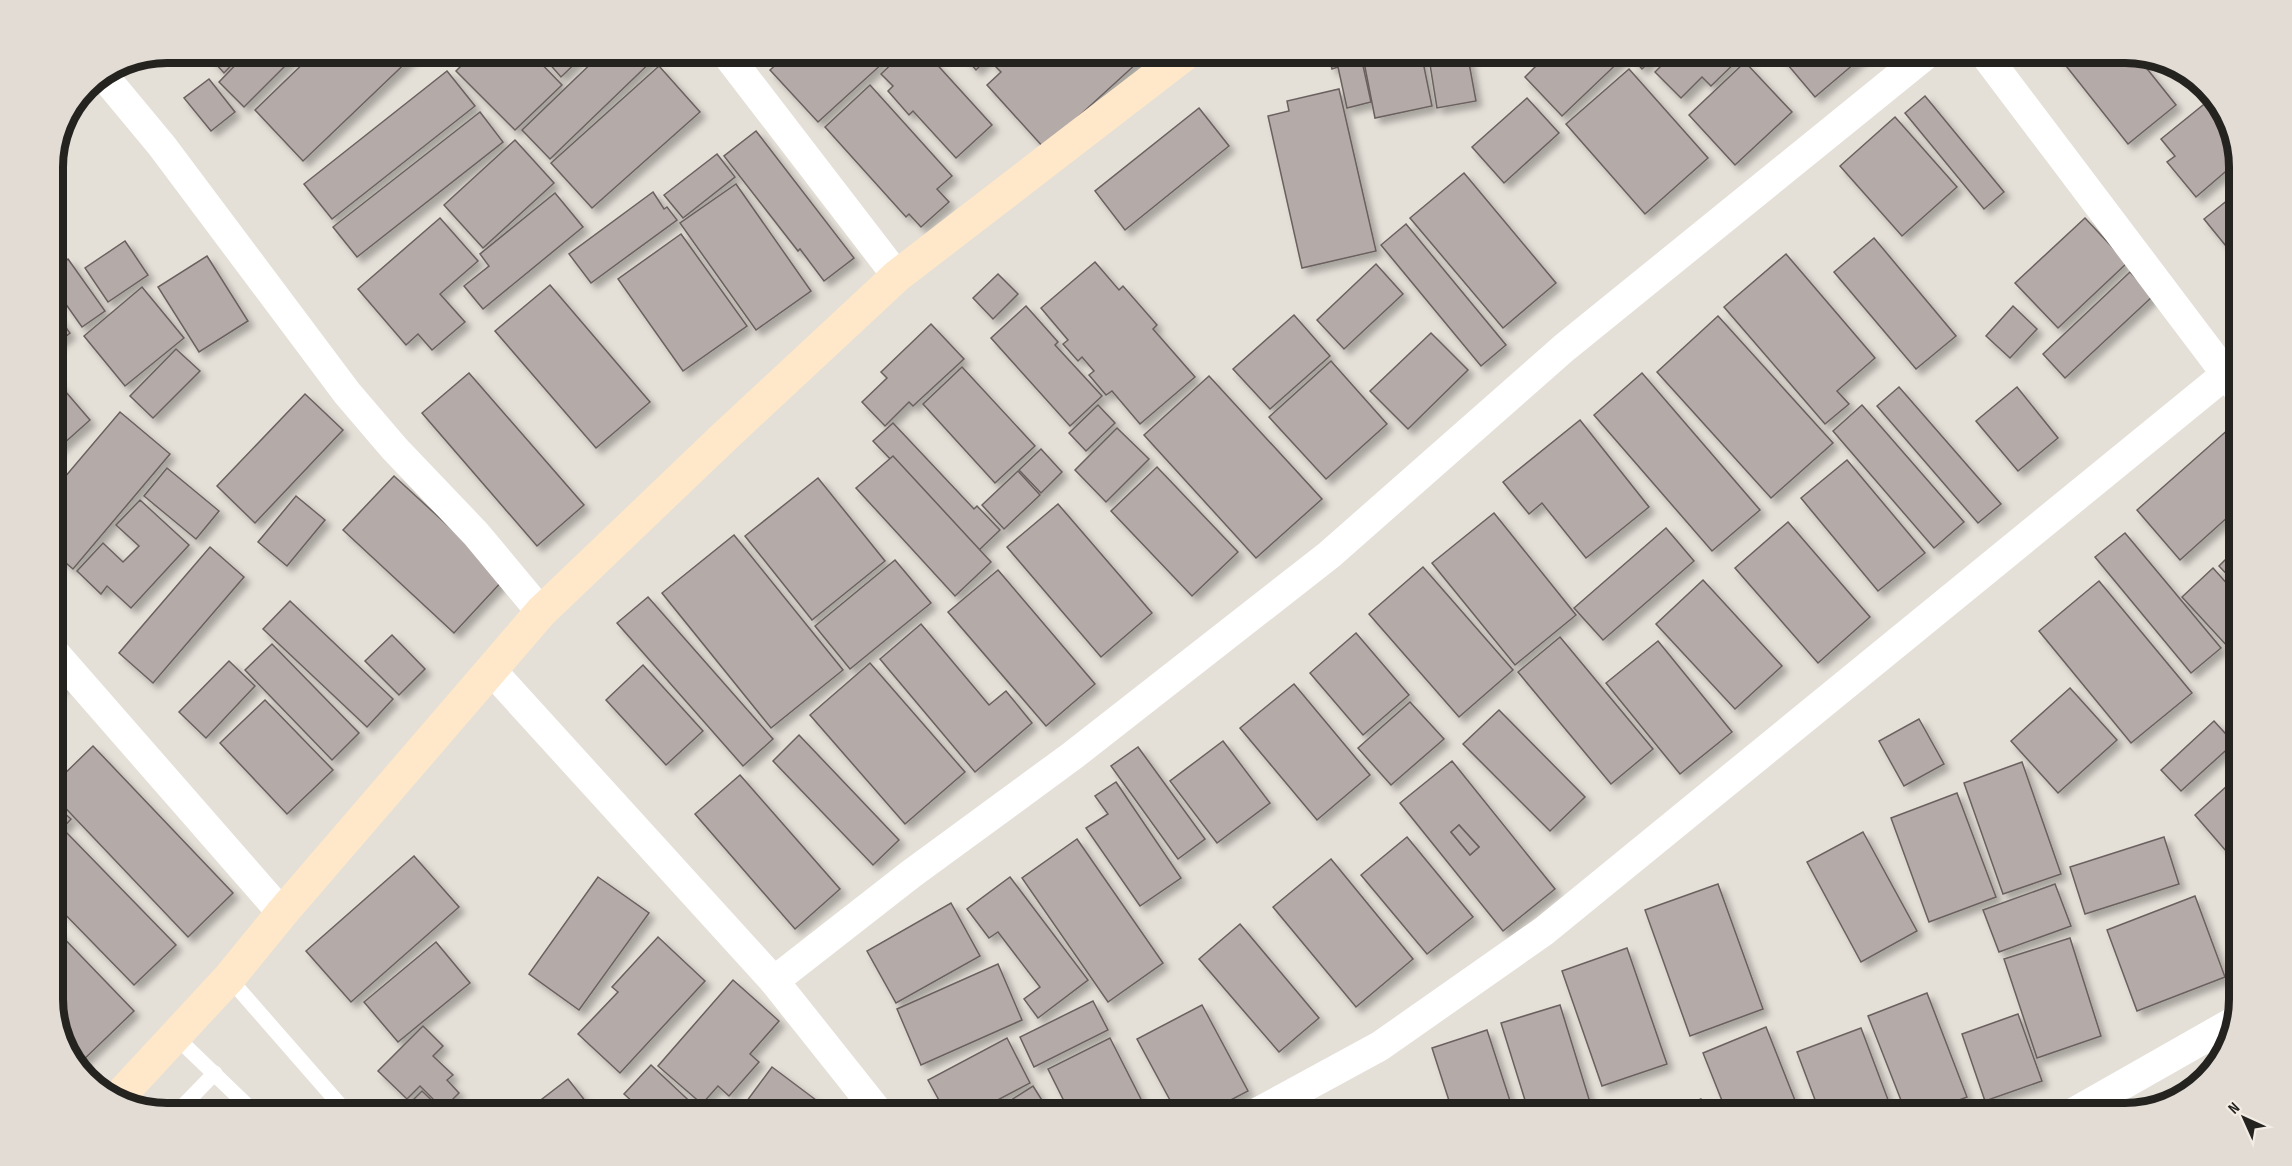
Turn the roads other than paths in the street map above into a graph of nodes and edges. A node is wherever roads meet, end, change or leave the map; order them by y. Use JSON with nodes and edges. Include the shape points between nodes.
{"nodes":[{"id":1,"x":733,"y":63,"type":"edge"},
{"id":2,"x":1174,"y":63,"type":"edge"},
{"id":3,"x":1915,"y":63,"type":"edge"},
{"id":4,"x":1991,"y":63,"type":"edge"},
{"id":5,"x":108,"y":81,"type":"edge"},
{"id":6,"x":897,"y":276,"type":"junction"},
{"id":7,"x":2229,"y":378,"type":"edge"},
{"id":8,"x":2229,"y":386,"type":"edge"},
{"id":9,"x":541,"y":612,"type":"junction"},
{"id":10,"x":63,"y":662,"type":"edge"},
{"id":11,"x":492,"y":671,"type":"junction"},
{"id":12,"x":282,"y":913,"type":"junction"},
{"id":13,"x":229,"y":978,"type":"junction"},
{"id":14,"x":774,"y":981,"type":"junction"},
{"id":15,"x":2225,"y":1027,"type":"edge"},
{"id":16,"x":176,"y":1036,"type":"junction"},
{"id":17,"x":214,"y":1073,"type":"junction"},
{"id":18,"x":123,"y":1093,"type":"edge"},
{"id":19,"x":186,"y":1103,"type":"edge"},
{"id":20,"x":245,"y":1103,"type":"edge"},
{"id":21,"x":338,"y":1103,"type":"edge"},
{"id":22,"x":871,"y":1103,"type":"edge"},
{"id":23,"x":1275,"y":1103,"type":"edge"},
{"id":24,"x":2091,"y":1103,"type":"edge"}],
"edges":[{"from":1,"to":6,"type":"street"},
{"from":2,"to":6,"type":"main road"},
{"from":3,"to":14,"type":"street","via":[[1564,348],[1329,555]]},
{"from":4,"to":7,"type":"street"},
{"from":5,"to":9,"type":"street","via":[[162,146],[347,393],[476,534]]},
{"from":6,"to":9,"type":"main road"},
{"from":8,"to":23,"type":"street","via":[[1544,931],[1380,1046]]},
{"from":9,"to":11,"type":"main road"},
{"from":10,"to":12,"type":"street"},
{"from":11,"to":12,"type":"main road"},
{"from":11,"to":14,"type":"street"},
{"from":12,"to":13,"type":"main road"},
{"from":13,"to":16,"type":"main road"},
{"from":13,"to":21,"type":"lane"},
{"from":14,"to":22,"type":"street"},
{"from":15,"to":24,"type":"street"},
{"from":16,"to":17,"type":"lane"},
{"from":16,"to":18,"type":"main road"},
{"from":17,"to":19,"type":"lane"},
{"from":17,"to":20,"type":"lane"}]}
